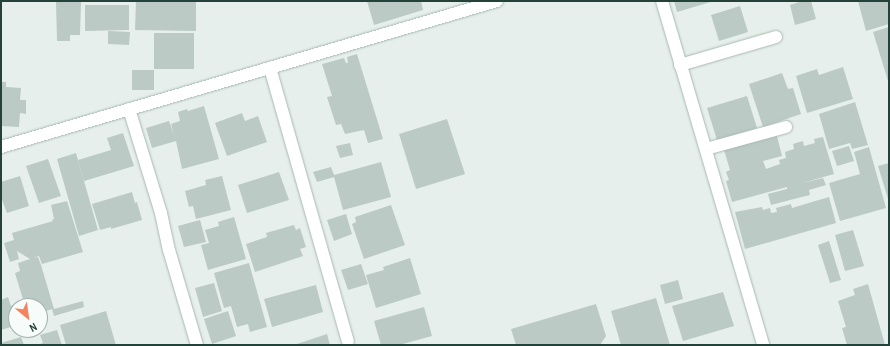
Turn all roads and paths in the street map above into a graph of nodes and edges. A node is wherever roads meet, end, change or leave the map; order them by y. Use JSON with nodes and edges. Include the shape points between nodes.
{"nodes":[{"id":1,"x":496,"y":1,"type":"edge"},
{"id":2,"x":662,"y":1,"type":"edge"},
{"id":3,"x":776,"y":37,"type":"dead end"},
{"id":4,"x":680,"y":65,"type":"junction"},
{"id":5,"x":270,"y":68,"type":"junction"},
{"id":6,"x":129,"y":110,"type":"junction"},
{"id":7,"x":786,"y":127,"type":"dead end"},
{"id":8,"x":1,"y":147,"type":"edge"},
{"id":9,"x":706,"y":149,"type":"junction"},
{"id":10,"x":348,"y":341,"type":"dead end"},
{"id":11,"x":197,"y":345,"type":"edge"},
{"id":12,"x":763,"y":345,"type":"edge"}],
"edges":[{"from":1,"to":5,"type":"street"},
{"from":2,"to":4,"type":"street"},
{"from":3,"to":4,"type":"street"},
{"from":4,"to":9,"type":"street"},
{"from":5,"to":6,"type":"street"},
{"from":5,"to":10,"type":"street"},
{"from":6,"to":8,"type":"street"},
{"from":6,"to":11,"type":"street"},
{"from":7,"to":9,"type":"street"},
{"from":9,"to":12,"type":"street"}]}
